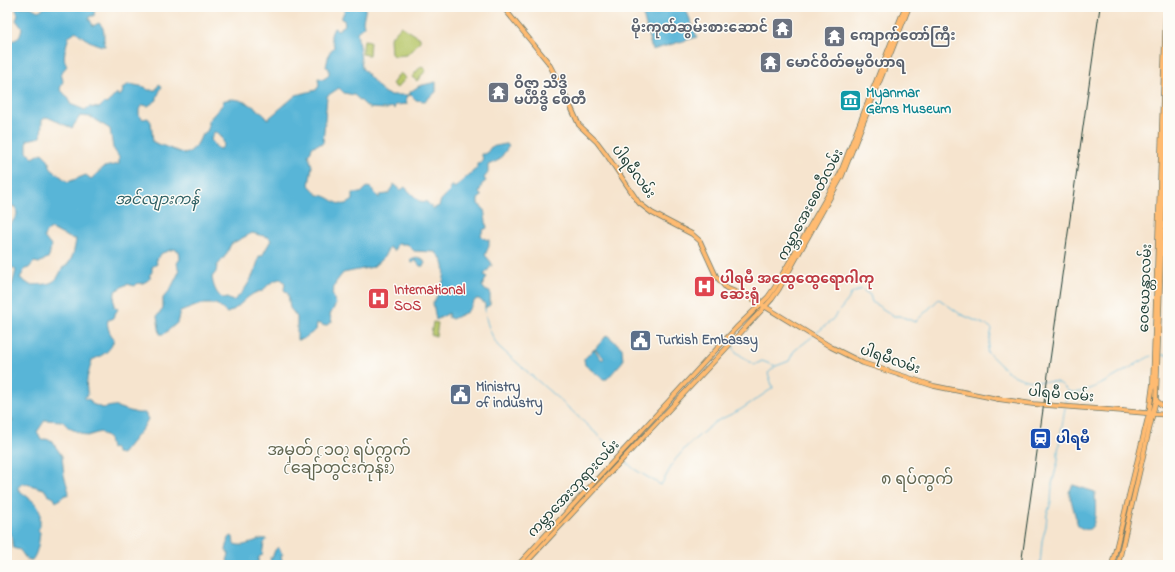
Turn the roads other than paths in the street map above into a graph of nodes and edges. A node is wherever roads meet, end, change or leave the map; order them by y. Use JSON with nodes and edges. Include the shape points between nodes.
{"nodes":[{"id":1,"x":503,"y":7,"type":"edge"},
{"id":2,"x":905,"y":7,"type":"edge"},
{"id":3,"x":909,"y":7,"type":"edge"},
{"id":4,"x":1166,"y":7,"type":"edge"},
{"id":5,"x":1168,"y":60,"type":"edge"},
{"id":6,"x":854,"y":142,"type":"junction"},
{"id":7,"x":751,"y":298,"type":"junction"},
{"id":8,"x":770,"y":298,"type":"junction"},
{"id":9,"x":763,"y":305,"type":"junction"},
{"id":10,"x":754,"y":310,"type":"junction"},
{"id":11,"x":775,"y":312,"type":"junction"},
{"id":12,"x":758,"y":314,"type":"junction"},
{"id":13,"x":736,"y":328,"type":"junction"},
{"id":14,"x":740,"y":332,"type":"junction"},
{"id":15,"x":1157,"y":351,"type":"junction"},
{"id":16,"x":998,"y":399,"type":"joint"},
{"id":17,"x":1154,"y":399,"type":"junction"},
{"id":18,"x":1168,"y":411,"type":"edge"},
{"id":19,"x":1141,"y":412,"type":"junction"},
{"id":20,"x":1151,"y":413,"type":"junction"},
{"id":21,"x":1162,"y":414,"type":"junction"},
{"id":22,"x":1168,"y":415,"type":"edge"},
{"id":23,"x":1149,"y":422,"type":"junction"},
{"id":24,"x":648,"y":429,"type":"junction"},
{"id":25,"x":612,"y":464,"type":"junction"},
{"id":26,"x":615,"y":468,"type":"junction"},
{"id":27,"x":1129,"y":494,"type":"junction"},
{"id":28,"x":1134,"y":495,"type":"junction"},
{"id":29,"x":518,"y":565,"type":"edge"},
{"id":30,"x":524,"y":565,"type":"edge"},
{"id":31,"x":1112,"y":565,"type":"edge"},
{"id":32,"x":1118,"y":565,"type":"edge"}],
"edges":[{"from":1,"to":7,"type":"main road","name":"ပါရမီလမ်း","via":[[548,62],[579,125],[597,142],[639,203],[652,213],[692,234],[700,241],[721,283],[726,288]]},
{"from":2,"to":6,"type":"main road","name":"ကမ္ဘာအေးစေတီလမ်း"},
{"from":3,"to":6,"type":"main road","name":"ကမ္ဘာအေးစေတီလမ်း"},
{"from":4,"to":15,"type":"main road","name":"ဝေဇယန္တာလမ်း"},
{"from":5,"to":15,"type":"main road","name":"ဝေဇယန္တာလမ်း"},
{"from":6,"to":8,"type":"main road","name":"ကမ္ဘာအေးစေတီလမ်း","via":[[840,181]]},
{"from":7,"to":8,"type":"main road"},
{"from":7,"to":9,"type":"main road","name":"ပါရမီလမ်း"},
{"from":7,"to":10,"type":"main road"},
{"from":8,"to":9,"type":"main road"},
{"from":8,"to":11,"type":"main road"},
{"from":9,"to":10,"type":"main road"},
{"from":9,"to":11,"type":"main road","name":"ပါရမီလမ်း"},
{"from":9,"to":12,"type":"main road"},
{"from":10,"to":13,"type":"main road"},
{"from":11,"to":12,"type":"main road","via":[[764,310]]},
{"from":11,"to":16,"type":"main road","name":"ပါရမီလမ်း","via":[[831,347],[863,363],[934,386]]},
{"from":12,"to":14,"type":"main road"},
{"from":13,"to":14,"type":"main road"},
{"from":13,"to":24,"type":"main road"},
{"from":14,"to":24,"type":"main road"},
{"from":15,"to":17,"type":"main road","name":"ဝေဇယန္တာလမ်း"},
{"from":16,"to":19,"type":"main road","name":"ပါရမီ လမ်း","bridge":true},
{"from":17,"to":18,"type":"main road"},
{"from":17,"to":19,"type":"main road"},
{"from":17,"to":20,"type":"main road","name":"ဝေဇယန္တာလမ်း"},
{"from":19,"to":20,"type":"main road"},
{"from":19,"to":23,"type":"main road"},
{"from":20,"to":21,"type":"main road"},
{"from":20,"to":23,"type":"main road","name":"ဝေဇယန္တာလမ်း"},
{"from":21,"to":22,"type":"main road"},
{"from":21,"to":23,"type":"main road"},
{"from":23,"to":27,"type":"main road","name":"ဝေဇယန္တာလမ်း"},
{"from":23,"to":28,"type":"main road","name":"ဝေဇယန္တာလမ်း"},
{"from":24,"to":25,"type":"main road","name":"ကမ္ဘာအေးဘုရားလမ်း"},
{"from":24,"to":26,"type":"main road","name":"ကမ္ဘာအေးဘုရားလမ်း"},
{"from":25,"to":26,"type":"main road"},
{"from":25,"to":29,"type":"main road","name":"ကမ္ဘာအေးဘုရားလမ်း"},
{"from":26,"to":30,"type":"main road","name":"ကမ္ဘာအေးဘုရားလမ်း"},
{"from":27,"to":28,"type":"main road"},
{"from":27,"to":31,"type":"main road","name":"ဝေဇယန္တာလမ်း"},
{"from":28,"to":32,"type":"main road","name":"ဝေဇယန္တာလမ်း"}]}
